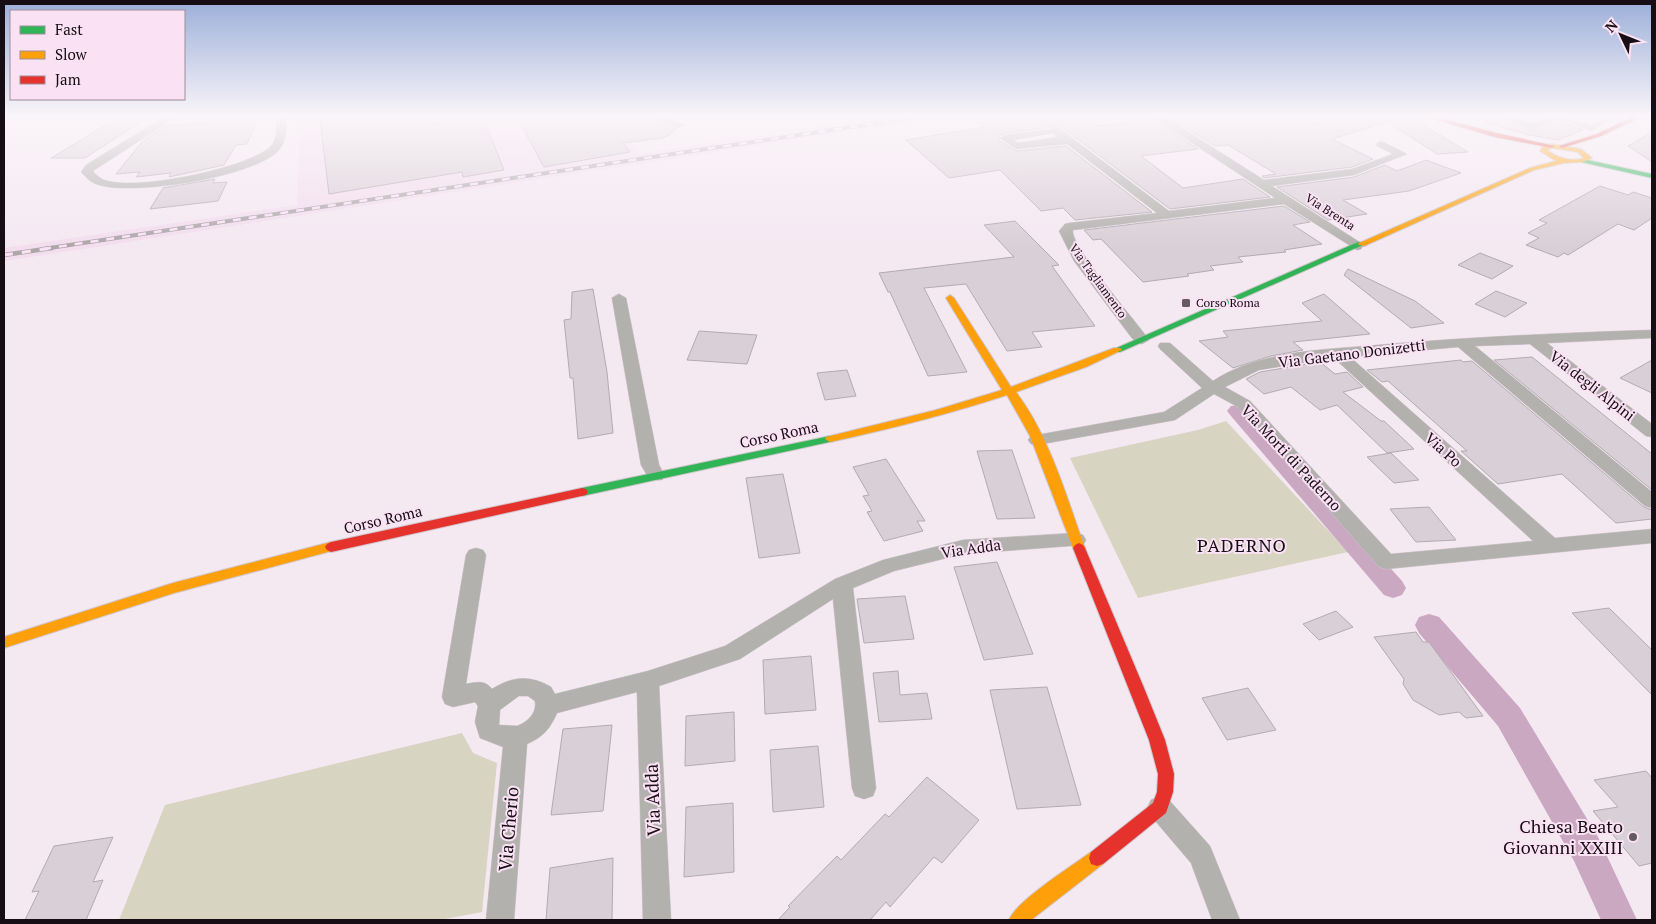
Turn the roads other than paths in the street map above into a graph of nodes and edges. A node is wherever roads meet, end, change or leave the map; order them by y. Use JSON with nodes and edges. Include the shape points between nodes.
{"nodes":[{"id":1,"x":101,"y":160,"type":"edge"},
{"id":2,"x":254,"y":160,"type":"edge"},
{"id":3,"x":1095,"y":160,"type":"edge"},
{"id":4,"x":1225,"y":160,"type":"edge"},
{"id":5,"x":1386,"y":160,"type":"edge"},
{"id":6,"x":1540,"y":160,"type":"edge"},
{"id":7,"x":1567,"y":160,"type":"edge"},
{"id":8,"x":1599,"y":160,"type":"edge"},
{"id":9,"x":1532,"y":168,"type":"junction"},
{"id":10,"x":1651,"y":176,"type":"edge"},
{"id":11,"x":1262,"y":184,"type":"junction"},
{"id":12,"x":1286,"y":200,"type":"junction"},
{"id":13,"x":1166,"y":214,"type":"junction"},
{"id":14,"x":1357,"y":246,"type":"junction"},
{"id":15,"x":619,"y":298,"type":"dead end"},
{"id":16,"x":950,"y":298,"type":"dead end"},
{"id":17,"x":1652,"y":334,"type":"edge"},
{"id":18,"x":1532,"y":338,"type":"junction"},
{"id":19,"x":1142,"y":340,"type":"junction"},
{"id":20,"x":1461,"y":342,"type":"junction"},
{"id":21,"x":1165,"y":346,"type":"dead end"},
{"id":22,"x":1337,"y":353,"type":"junction"},
{"id":23,"x":1215,"y":388,"type":"junction"},
{"id":24,"x":1011,"y":391,"type":"junction"},
{"id":25,"x":1652,"y":432,"type":"edge"},
{"id":26,"x":1037,"y":440,"type":"junction"},
{"id":27,"x":656,"y":476,"type":"junction"},
{"id":28,"x":1652,"y":502,"type":"edge"},
{"id":29,"x":1652,"y":536,"type":"edge"},
{"id":30,"x":1076,"y":540,"type":"junction"},
{"id":31,"x":1550,"y":545,"type":"junction"},
{"id":32,"x":476,"y":555,"type":"dead end"},
{"id":33,"x":842,"y":584,"type":"junction"},
{"id":34,"x":4,"y":644,"type":"edge"},
{"id":35,"x":648,"y":680,"type":"junction"},
{"id":36,"x":490,"y":705,"type":"junction"},
{"id":37,"x":548,"y":706,"type":"junction"},
{"id":38,"x":516,"y":738,"type":"junction"},
{"id":39,"x":864,"y":788,"type":"dead end"},
{"id":40,"x":1160,"y":808,"type":"junction"},
{"id":41,"x":500,"y":920,"type":"edge"},
{"id":42,"x":657,"y":920,"type":"edge"},
{"id":43,"x":1018,"y":920,"type":"edge"},
{"id":44,"x":1226,"y":920,"type":"edge"}],
"edges":[{"from":1,"to":2,"type":"street","via":[[90,167],[89,177],[103,184],[132,186],[180,181]]},
{"from":3,"to":13,"type":"street"},
{"from":4,"to":11,"type":"street","name":"Via Brenta"},
{"from":5,"to":11,"type":"street","name":"Via Brenta","via":[[1354,172]]},
{"from":6,"to":9,"type":"street","name":"Corso Roma"},
{"from":7,"to":9,"type":"street","name":"Corso Roma"},
{"from":8,"to":10,"type":"street"},
{"from":9,"to":14,"type":"street","name":"Corso Roma"},
{"from":11,"to":12,"type":"street","name":"Via Brenta"},
{"from":12,"to":13,"type":"street","name":"Via Tagliamento"},
{"from":12,"to":14,"type":"street","name":"Via Brenta"},
{"from":13,"to":19,"type":"street","name":"Via Tagliamento","via":[[1075,225],[1065,231],[1092,275]]},
{"from":14,"to":19,"type":"street","name":"Corso Roma"},
{"from":15,"to":27,"type":"street","via":[[650,465]]},
{"from":16,"to":24,"type":"street","via":[[1001,382]]},
{"from":17,"to":18,"type":"street","name":"Via Gaetano Donizetti"},
{"from":18,"to":20,"type":"street","name":"Via Gaetano Donizetti"},
{"from":18,"to":25,"type":"street","name":"Via degli Alpini"},
{"from":19,"to":24,"type":"street","name":"Corso Roma","via":[[1078,368]]},
{"from":20,"to":22,"type":"street","name":"Via Gaetano Donizetti"},
{"from":20,"to":28,"type":"street"},
{"from":21,"to":23,"type":"street","name":"Via Morti di Paderno","via":[[1203,382]]},
{"from":22,"to":23,"type":"street","name":"Via Gaetano Donizetti","via":[[1255,366],[1231,376]]},
{"from":22,"to":31,"type":"street","name":"Via Po"},
{"from":23,"to":26,"type":"street","name":"Via Gaetano Donizetti","via":[[1169,416]]},
{"from":23,"to":31,"type":"street","name":"Via Morti di Paderno","via":[[1244,404],[1386,562]]},
{"from":24,"to":26,"type":"street"},
{"from":24,"to":27,"type":"street","name":"Corso Roma","via":[[851,435]]},
{"from":26,"to":30,"type":"street"},
{"from":27,"to":34,"type":"street","name":"Corso Roma","via":[[290,556],[67,620]]},
{"from":29,"to":31,"type":"street"},
{"from":30,"to":33,"type":"street","name":"Via Adda","via":[[964,547],[890,565]]},
{"from":30,"to":40,"type":"street","via":[[1157,740],[1166,774]]},
{"from":32,"to":36,"type":"street","via":[[454,697],[480,691]]},
{"from":33,"to":35,"type":"street","name":"Via Adda","via":[[732,653]]},
{"from":33,"to":39,"type":"street"},
{"from":35,"to":37,"type":"street","name":"Via Adda"},
{"from":35,"to":42,"type":"street","name":"Via Adda"},
{"from":36,"to":37,"type":"street","via":[[517,687],[533,688],[543,694]]},
{"from":36,"to":38,"type":"street","via":[[485,718],[488,731],[500,738]]},
{"from":37,"to":38,"type":"street","via":[[544,720],[532,732]]},
{"from":38,"to":41,"type":"street","name":"Via Cherio"},
{"from":40,"to":43,"type":"street"},
{"from":40,"to":44,"type":"street","via":[[1201,855]]}]}
